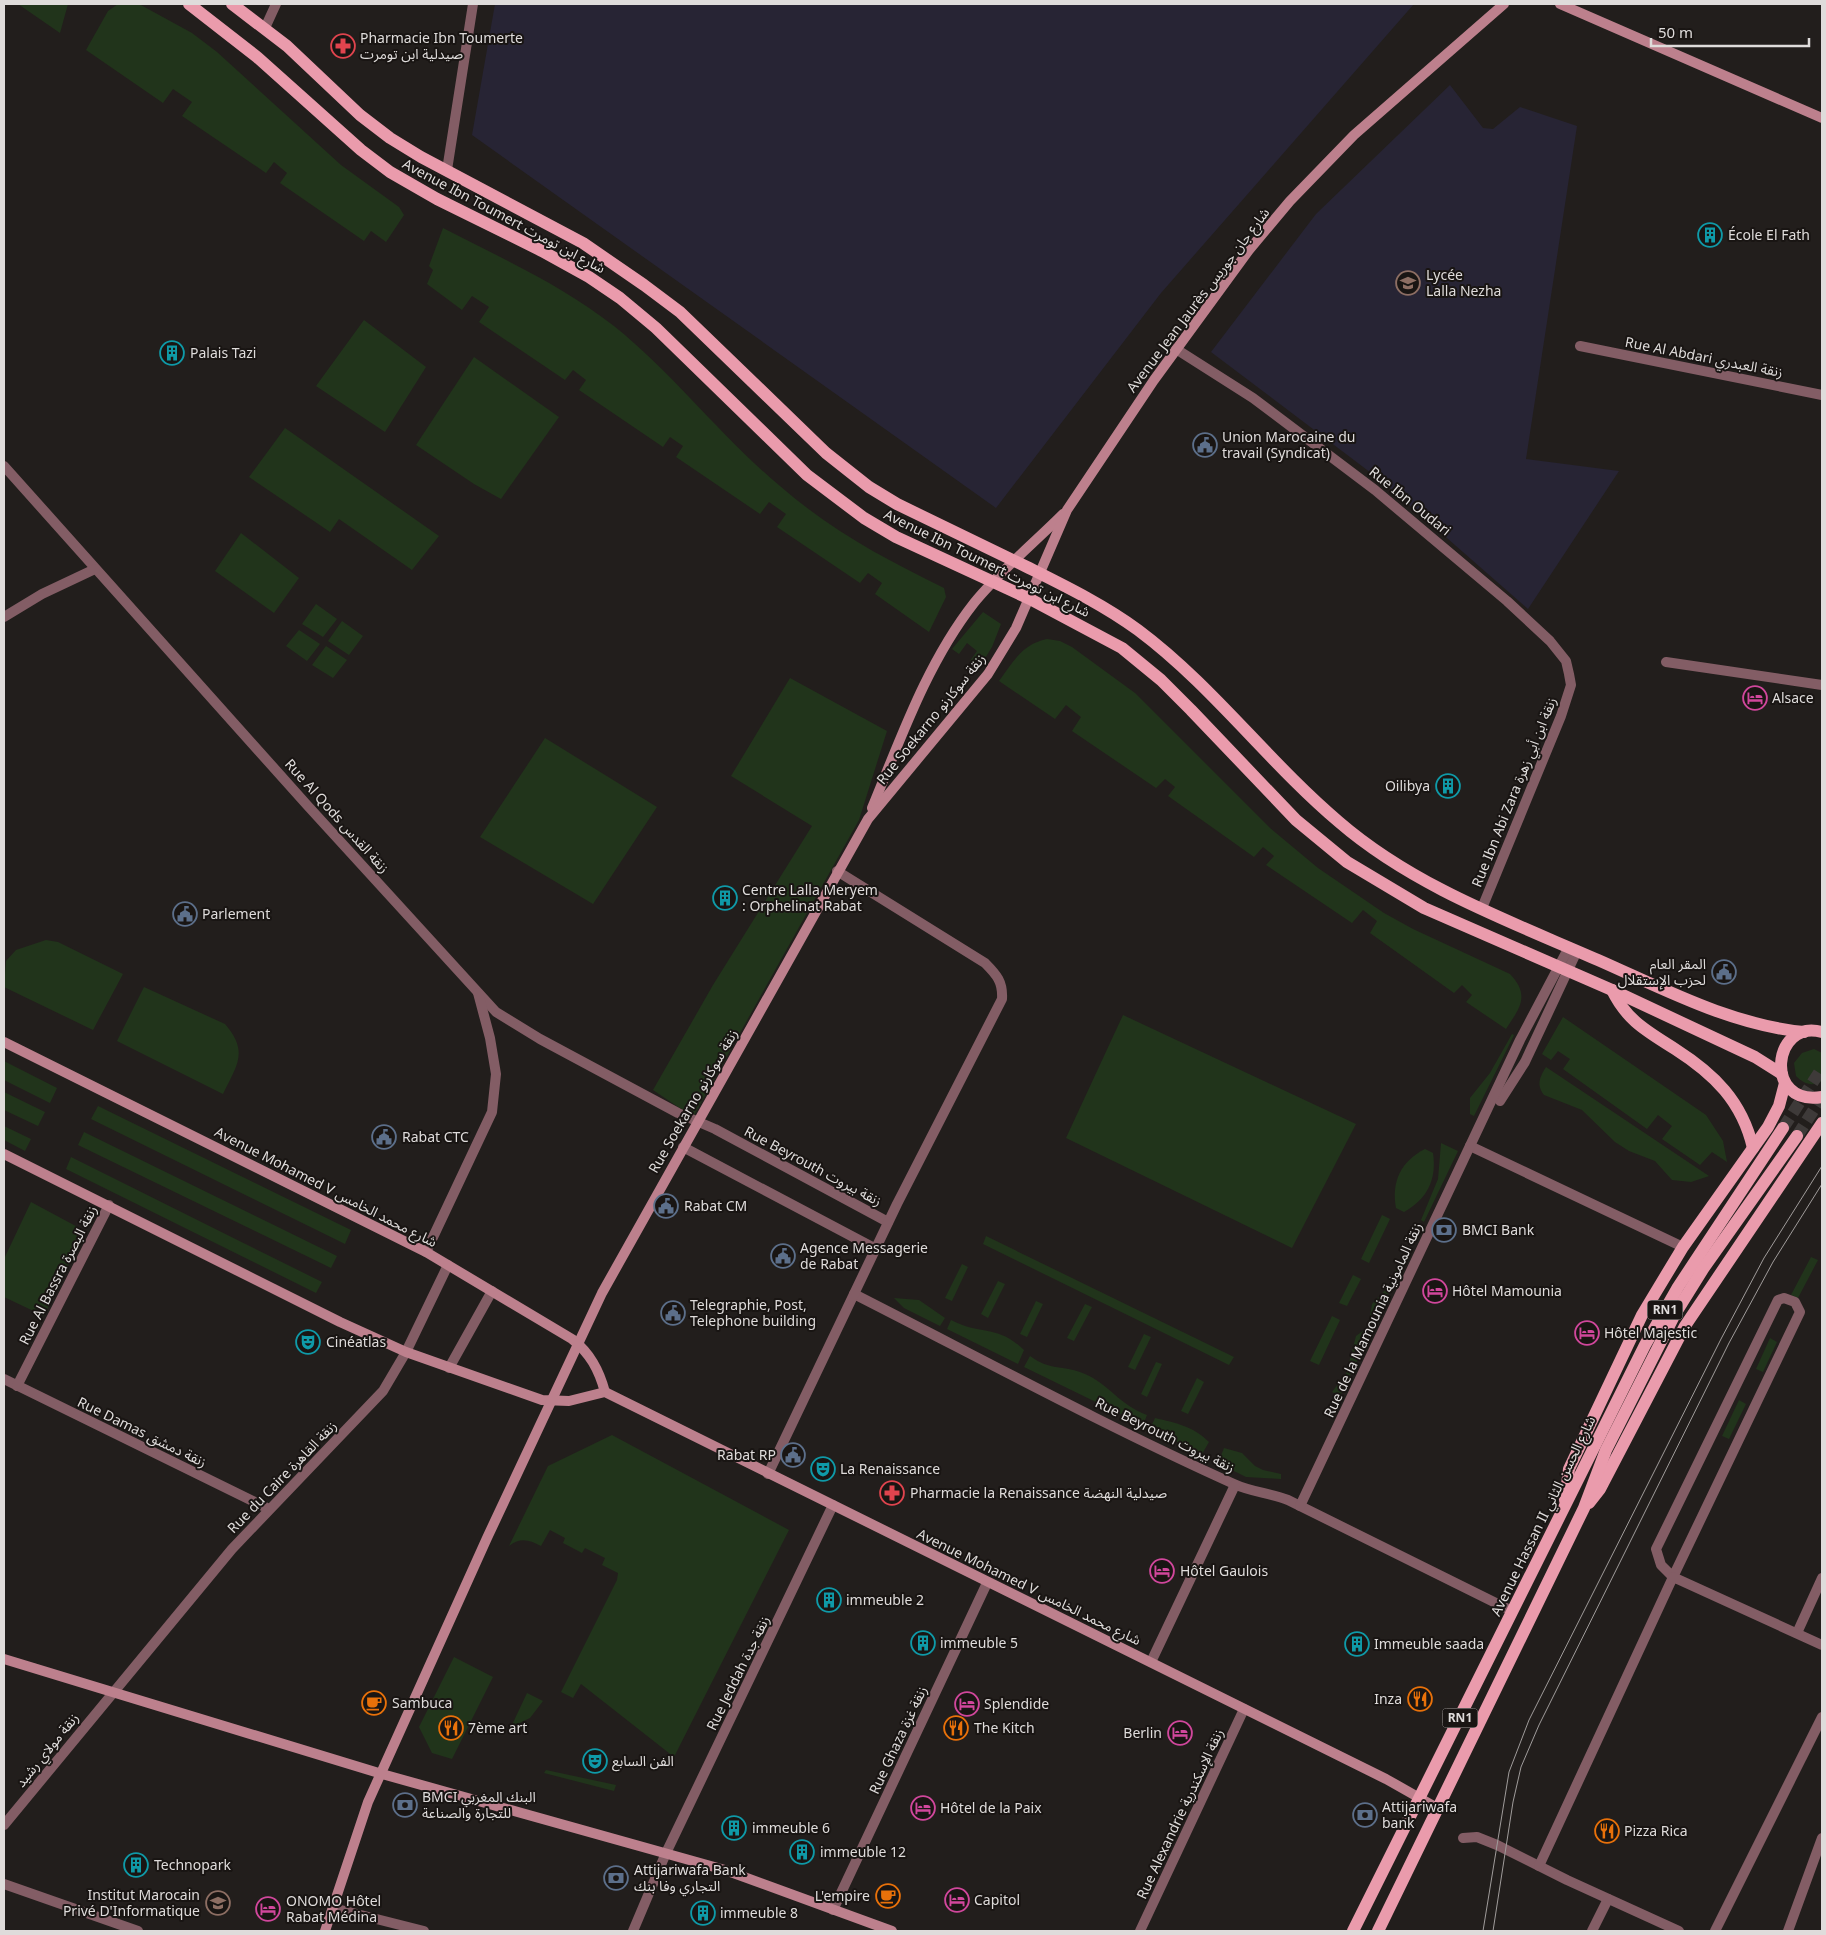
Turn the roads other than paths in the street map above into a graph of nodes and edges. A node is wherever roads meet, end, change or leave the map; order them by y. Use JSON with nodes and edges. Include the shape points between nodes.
{"nodes":[{"id":1,"x":189,"y":4,"type":"edge"},
{"id":2,"x":232,"y":4,"type":"edge"},
{"id":3,"x":276,"y":4,"type":"edge"},
{"id":4,"x":473,"y":4,"type":"edge"},
{"id":5,"x":1504,"y":4,"type":"edge"},
{"id":6,"x":1560,"y":4,"type":"edge"},
{"id":7,"x":265,"y":28,"type":"junction"},
{"id":8,"x":1822,"y":118,"type":"edge"},
{"id":9,"x":447,"y":170,"type":"junction"},
{"id":10,"x":1580,"y":346,"type":"dead end"},
{"id":11,"x":1176,"y":349,"type":"junction"},
{"id":12,"x":1822,"y":395,"type":"edge"},
{"id":13,"x":4,"y":466,"type":"edge"},
{"id":14,"x":1068,"y":510,"type":"junction"},
{"id":15,"x":1015,"y":562,"type":"junction"},
{"id":16,"x":96,"y":569,"type":"junction"},
{"id":17,"x":1041,"y":574,"type":"junction"},
{"id":18,"x":994,"y":582,"type":"junction"},
{"id":19,"x":1030,"y":598,"type":"junction"},
{"id":20,"x":4,"y":617,"type":"edge"},
{"id":21,"x":1666,"y":662,"type":"dead end"},
{"id":22,"x":1571,"y":685,"type":"joint"},
{"id":23,"x":1822,"y":685,"type":"edge"},
{"id":24,"x":868,"y":819,"type":"junction"},
{"id":25,"x":837,"y":871,"type":"junction"},
{"id":26,"x":1482,"y":908,"type":"junction"},
{"id":27,"x":1573,"y":949,"type":"junction"},
{"id":28,"x":1563,"y":968,"type":"junction"},
{"id":29,"x":476,"y":988,"type":"junction"},
{"id":30,"x":1612,"y":990,"type":"junction"},
{"id":31,"x":1821,"y":1030,"type":"edge"},
{"id":32,"x":1804,"y":1032,"type":"junction"},
{"id":33,"x":4,"y":1042,"type":"edge"},
{"id":34,"x":1784,"y":1079,"type":"junction"},
{"id":35,"x":1822,"y":1097,"type":"edge"},
{"id":36,"x":1500,"y":1101,"type":"dead end"},
{"id":37,"x":698,"y":1123,"type":"junction"},
{"id":38,"x":1822,"y":1123,"type":"edge"},
{"id":39,"x":1783,"y":1128,"type":"tunnel mouth"},
{"id":40,"x":1797,"y":1136,"type":"tunnel mouth"},
{"id":41,"x":1470,"y":1146,"type":"junction"},
{"id":42,"x":683,"y":1147,"type":"junction"},
{"id":43,"x":1753,"y":1148,"type":"junction"},
{"id":44,"x":4,"y":1154,"type":"edge"},
{"id":45,"x":109,"y":1205,"type":"junction"},
{"id":46,"x":888,"y":1222,"type":"junction"},
{"id":47,"x":1683,"y":1247,"type":"junction"},
{"id":48,"x":876,"y":1249,"type":"junction"},
{"id":49,"x":426,"y":1252,"type":"junction"},
{"id":50,"x":448,"y":1265,"type":"junction"},
{"id":51,"x":492,"y":1291,"type":"junction"},
{"id":52,"x":854,"y":1294,"type":"junction"},
{"id":53,"x":578,"y":1344,"type":"junction"},
{"id":54,"x":406,"y":1352,"type":"junction"},
{"id":55,"x":449,"y":1368,"type":"junction"},
{"id":56,"x":4,"y":1379,"type":"edge"},
{"id":57,"x":18,"y":1386,"type":"junction"},
{"id":58,"x":605,"y":1392,"type":"junction"},
{"id":59,"x":550,"y":1401,"type":"junction"},
{"id":60,"x":768,"y":1474,"type":"junction"},
{"id":61,"x":1236,"y":1485,"type":"junction"},
{"id":62,"x":1566,"y":1504,"type":"junction"},
{"id":63,"x":833,"y":1505,"type":"junction"},
{"id":64,"x":1300,"y":1506,"type":"junction"},
{"id":65,"x":1584,"y":1508,"type":"junction"},
{"id":66,"x":269,"y":1509,"type":"junction"},
{"id":67,"x":1673,"y":1577,"type":"junction"},
{"id":68,"x":1822,"y":1578,"type":"edge"},
{"id":69,"x":987,"y":1583,"type":"junction"},
{"id":70,"x":1512,"y":1611,"type":"junction"},
{"id":71,"x":1797,"y":1633,"type":"junction"},
{"id":72,"x":1822,"y":1645,"type":"edge"},
{"id":73,"x":4,"y":1659,"type":"edge"},
{"id":74,"x":1151,"y":1662,"type":"junction"},
{"id":75,"x":112,"y":1692,"type":"junction"},
{"id":76,"x":1244,"y":1709,"type":"junction"},
{"id":77,"x":1822,"y":1717,"type":"edge"},
{"id":78,"x":382,"y":1774,"type":"junction"},
{"id":79,"x":1420,"y":1799,"type":"junction"},
{"id":80,"x":1439,"y":1809,"type":"junction"},
{"id":81,"x":4,"y":1825,"type":"edge"},
{"id":82,"x":1462,"y":1838,"type":"dead end"},
{"id":83,"x":1822,"y":1838,"type":"edge"},
{"id":84,"x":666,"y":1853,"type":"junction"},
{"id":85,"x":1539,"y":1866,"type":"junction"},
{"id":86,"x":4,"y":1884,"type":"edge"},
{"id":87,"x":1608,"y":1899,"type":"junction"},
{"id":88,"x":333,"y":1908,"type":"junction"},
{"id":89,"x":833,"y":1910,"type":"junction"},
{"id":90,"x":138,"y":1931,"type":"edge"},
{"id":91,"x":326,"y":1931,"type":"edge"},
{"id":92,"x":424,"y":1931,"type":"edge"},
{"id":93,"x":633,"y":1931,"type":"edge"},
{"id":94,"x":892,"y":1931,"type":"edge"},
{"id":95,"x":1140,"y":1931,"type":"edge"},
{"id":96,"x":1353,"y":1931,"type":"edge"},
{"id":97,"x":1378,"y":1931,"type":"edge"},
{"id":98,"x":1592,"y":1931,"type":"edge"},
{"id":99,"x":1679,"y":1931,"type":"edge"},
{"id":100,"x":1715,"y":1931,"type":"edge"},
{"id":101,"x":1788,"y":1931,"type":"edge"}],
"edges":[{"from":1,"to":18,"type":"main road","name":"Avenue Ibn Toumert شارع ابن تومرت","via":[[258,57],[390,172],[589,276],[620,298],[656,328],[772,443],[842,502],[896,537]]},
{"from":2,"to":7,"type":"main road","name":"Avenue Ibn Toumert شارع ابن تومرت"},
{"from":3,"to":7,"type":"street"},
{"from":4,"to":9,"type":"street"},
{"from":5,"to":11,"type":"main road","name":"Avenue Jean Jaurès شارع جان جوريس","via":[[1324,165],[1249,250]]},
{"from":6,"to":8,"type":"main road"},
{"from":7,"to":9,"type":"main road","name":"Avenue Ibn Toumert شارع ابن تومرت","via":[[368,121],[390,138]]},
{"from":9,"to":15,"type":"main road","name":"Avenue Ibn Toumert شارع ابن تومرت","via":[[583,243],[680,312],[826,453],[869,487]]},
{"from":10,"to":12,"type":"street","name":"Rue Al Abdari زنقة العبدري"},
{"from":11,"to":14,"type":"main road","name":"Avenue Jean Jaurès شارع جان جوريس"},
{"from":11,"to":22,"type":"street","name":"Rue Ibn Oudari","via":[[1253,398],[1338,461],[1500,595],[1558,649],[1566,661]]},
{"from":13,"to":16,"type":"street","name":"Rue Al Qods زنقة القدس"},
{"from":14,"to":15,"type":"main road","name":"Rue Soekarno زنقة سوكارنو"},
{"from":14,"to":17,"type":"main road","name":"Rue Soekarno زنقة سوكارنو"},
{"from":15,"to":17,"type":"main road","name":"Avenue Ibn Toumert شارع ابن تومرت"},
{"from":15,"to":18,"type":"main road","name":"Rue Soekarno زنقة سوكارنو"},
{"from":16,"to":20,"type":"street","via":[[42,594]]},
{"from":16,"to":29,"type":"street","name":"Rue Al Qods زنقة القدس"},
{"from":17,"to":19,"type":"main road","name":"Rue Soekarno زنقة سوكارنو"},
{"from":17,"to":26,"type":"main road","name":"Avenue Ibn Toumert شارع ابن تومرت","via":[[1116,614],[1164,650],[1317,802],[1371,848],[1428,882]]},
{"from":18,"to":19,"type":"main road","name":"Avenue Ibn Toumert شارع ابن تومرت"},
{"from":18,"to":24,"type":"main road","name":"Rue Soekarno زنقة سوكارنو","via":[[959,625],[918,698]]},
{"from":19,"to":24,"type":"main road","name":"Rue Soekarno زنقة سوكارنو","via":[[1011,638],[988,674]]},
{"from":19,"to":28,"type":"main road","name":"Avenue Ibn Toumert شارع ابن تومرت","via":[[1138,660],[1191,710],[1296,820],[1346,862],[1424,908]]},
{"from":21,"to":23,"type":"street"},
{"from":22,"to":26,"type":"street","name":"Rue Ibn Abi Zara زنقة ابن أبي زهرة"},
{"from":24,"to":25,"type":"main road","name":"Rue Soekarno زنقة سوكارنو"},
{"from":25,"to":37,"type":"main road","name":"Rue Soekarno زنقة سوكارنو"},
{"from":25,"to":46,"type":"street","via":[[985,963],[998,976],[1002,989],[997,1012]]},
{"from":26,"to":27,"type":"main road","name":"Avenue Ibn Toumert شارع ابن تومرت"},
{"from":27,"to":28,"type":"street","name":"Rue de la Mamounia زنقة المامونية"},
{"from":27,"to":32,"type":"main road","name":"Avenue Ibn Toumert شارع ابن تومرت","via":[[1726,1014],[1768,1027]]},
{"from":28,"to":30,"type":"main road","name":"Avenue Ibn Toumert شارع ابن تومرت"},
{"from":28,"to":36,"type":"street","name":"Rue de la Mamounia زنقة المامونية","via":[[1525,1062]]},
{"from":28,"to":41,"type":"street","name":"Rue de la Mamounia زنقة المامونية","via":[[1520,1040]]},
{"from":29,"to":37,"type":"street","name":"Rue Al Qods زنقة القدس","via":[[496,1012],[540,1039]]},
{"from":29,"to":49,"type":"street","via":[[496,1074],[492,1112]]},
{"from":30,"to":34,"type":"main road","name":"Avenue Ibn Toumert شارع ابن تومرت","via":[[1754,1057]]},
{"from":30,"to":43,"type":"main road","via":[[1623,1010],[1639,1027],[1702,1068],[1720,1084],[1745,1120]]},
{"from":31,"to":32,"type":"main road","name":"Avenue Ibn Toumert شارع ابن تومرت"},
{"from":32,"to":34,"type":"main road","via":[[1784,1049],[1781,1057]]},
{"from":33,"to":49,"type":"main road","name":"Avenue Mohamed V شارع محمد الخامس"},
{"from":34,"to":35,"type":"main road","name":"Avenue Ibn Toumert شارع ابن تومرت","via":[[1803,1096]]},
{"from":34,"to":43,"type":"main road","via":[[1774,1117]]},
{"from":37,"to":42,"type":"main road","name":"Rue Soekarno زنقة سوكارنو"},
{"from":37,"to":46,"type":"street","name":"Rue Beyrouth زنقة بيروت"},
{"from":38,"to":65,"type":"main road","via":[[1695,1310],[1600,1489]]},
{"from":39,"to":62,"type":"main road","name":"Avenue Hassan II شارع الحسن الثاني","number":"RN1","via":[[1661,1316]]},
{"from":40,"to":65,"type":"main road","name":"Avenue Hassan II شارع الحسن الثاني","number":"RN1","via":[[1703,1268],[1675,1314],[1606,1450]]},
{"from":41,"to":47,"type":"street"},
{"from":41,"to":64,"type":"street","name":"Rue de la Mamounia زنقة المامونية"},
{"from":42,"to":48,"type":"street"},
{"from":42,"to":53,"type":"main road","name":"Rue Soekarno زنقة سوكارنو","via":[[605,1287]]},
{"from":43,"to":47,"type":"main road"},
{"from":44,"to":45,"type":"main road"},
{"from":45,"to":54,"type":"main road"},
{"from":45,"to":57,"type":"street","name":"Rue Al Bassra زنقة البصرة"},
{"from":46,"to":48,"type":"street","name":"Rue Beyrouth زنقة بيروت"},
{"from":47,"to":62,"type":"main road","via":[[1630,1338],[1569,1469]]},
{"from":48,"to":52,"type":"street","name":"Rue Beyrouth زنقة بيروت"},
{"from":49,"to":50,"type":"main road","name":"Avenue Mohamed V شارع محمد الخامس"},
{"from":50,"to":51,"type":"main road","name":"Avenue Mohamed V شارع محمد الخامس"},
{"from":50,"to":54,"type":"street","name":"Rue du Caire زنقة القاهرة"},
{"from":51,"to":53,"type":"main road","name":"Avenue Mohamed V شارع محمد الخامس"},
{"from":51,"to":55,"type":"street"},
{"from":52,"to":60,"type":"street"},
{"from":52,"to":61,"type":"street","name":"Rue Beyrouth زنقة بيروت","via":[[1046,1393]]},
{"from":53,"to":58,"type":"main road","name":"Avenue Mohamed V شارع محمد الخامس","via":[[596,1366]]},
{"from":53,"to":59,"type":"main road","name":"Rue Soekarno زنقة سوكارنو"},
{"from":54,"to":55,"type":"main road"},
{"from":54,"to":66,"type":"street","name":"Rue du Caire زنقة القاهرة","via":[[383,1391]]},
{"from":55,"to":59,"type":"main road"},
{"from":56,"to":57,"type":"street","name":"Rue Damas زنقة دمشق"},
{"from":57,"to":66,"type":"street","name":"Rue Damas زنقة دمشق"},
{"from":58,"to":59,"type":"main road","via":[[587,1398]]},
{"from":58,"to":60,"type":"main road","name":"Avenue Mohamed V شارع محمد الخامس"},
{"from":59,"to":78,"type":"main road","name":"Rue Soekarno زنقة سوكارنو"},
{"from":60,"to":63,"type":"main road","name":"Avenue Mohamed V شارع محمد الخامس"},
{"from":61,"to":64,"type":"street","name":"Rue Beyrouth زنقة بيروت","via":[[1270,1493]]},
{"from":61,"to":74,"type":"street"},
{"from":62,"to":70,"type":"main road","name":"Avenue Hassan II شارع الحسن الثاني","number":"RN1"},
{"from":63,"to":69,"type":"main road","name":"Avenue Mohamed V شارع محمد الخامس"},
{"from":63,"to":84,"type":"street","name":"Rue Jeddah زنقة جدة"},
{"from":64,"to":70,"type":"street","name":"Rue Beyrouth زنقة بيروت"},
{"from":65,"to":80,"type":"main road","name":"Avenue Hassan II شارع الحسن الثاني","number":"RN1"},
{"from":66,"to":75,"type":"street","name":"Rue du Caire زنقة القاهرة"},
{"from":67,"to":67,"type":"street","via":[[1661,1565],[1656,1549],[1778,1300],[1790,1299],[1800,1312]]},
{"from":67,"to":71,"type":"street"},
{"from":67,"to":85,"type":"street"},
{"from":68,"to":71,"type":"street"},
{"from":69,"to":74,"type":"main road","name":"Avenue Mohamed V شارع محمد الخامس"},
{"from":69,"to":89,"type":"street","name":"Rue Ghaza زنقة غزة"},
{"from":70,"to":79,"type":"main road","name":"Avenue Hassan II شارع الحسن الثاني","number":"RN1"},
{"from":71,"to":72,"type":"street"},
{"from":73,"to":75,"type":"main road"},
{"from":74,"to":76,"type":"main road","name":"Avenue Mohamed V شارع محمد الخامس"},
{"from":75,"to":78,"type":"main road"},
{"from":75,"to":81,"type":"street","name":"زنقة مولاي رشيد"},
{"from":76,"to":79,"type":"main road","name":"Avenue Mohamed V شارع محمد الخامس"},
{"from":76,"to":95,"type":"street","name":"Rue Alexandrie زنقة الإسكندرية"},
{"from":77,"to":100,"type":"street"},
{"from":78,"to":84,"type":"main road"},
{"from":78,"to":88,"type":"main road","name":"Rue Soekarno زنقة سوكارنو","via":[[368,1802]]},
{"from":79,"to":80,"type":"main road","name":"Avenue Mohamed V شارع محمد الخامس"},
{"from":79,"to":96,"type":"main road","name":"Avenue Hassan II شارع الحسن الثاني","number":"RN1"},
{"from":80,"to":97,"type":"main road","name":"Avenue Hassan II شارع الحسن الثاني","number":"RN1"},
{"from":82,"to":85,"type":"street","via":[[1478,1837]]},
{"from":83,"to":101,"type":"street"},
{"from":84,"to":89,"type":"main road","via":[[725,1870]]},
{"from":84,"to":93,"type":"street","name":"Rue Jeddah زنقة جدة"},
{"from":85,"to":87,"type":"street"},
{"from":86,"to":90,"type":"street"},
{"from":87,"to":98,"type":"street"},
{"from":87,"to":99,"type":"street"},
{"from":88,"to":91,"type":"main road","name":"Rue Soekarno زنقة سوكارنو"},
{"from":88,"to":92,"type":"street"},
{"from":89,"to":94,"type":"main road"}]}
